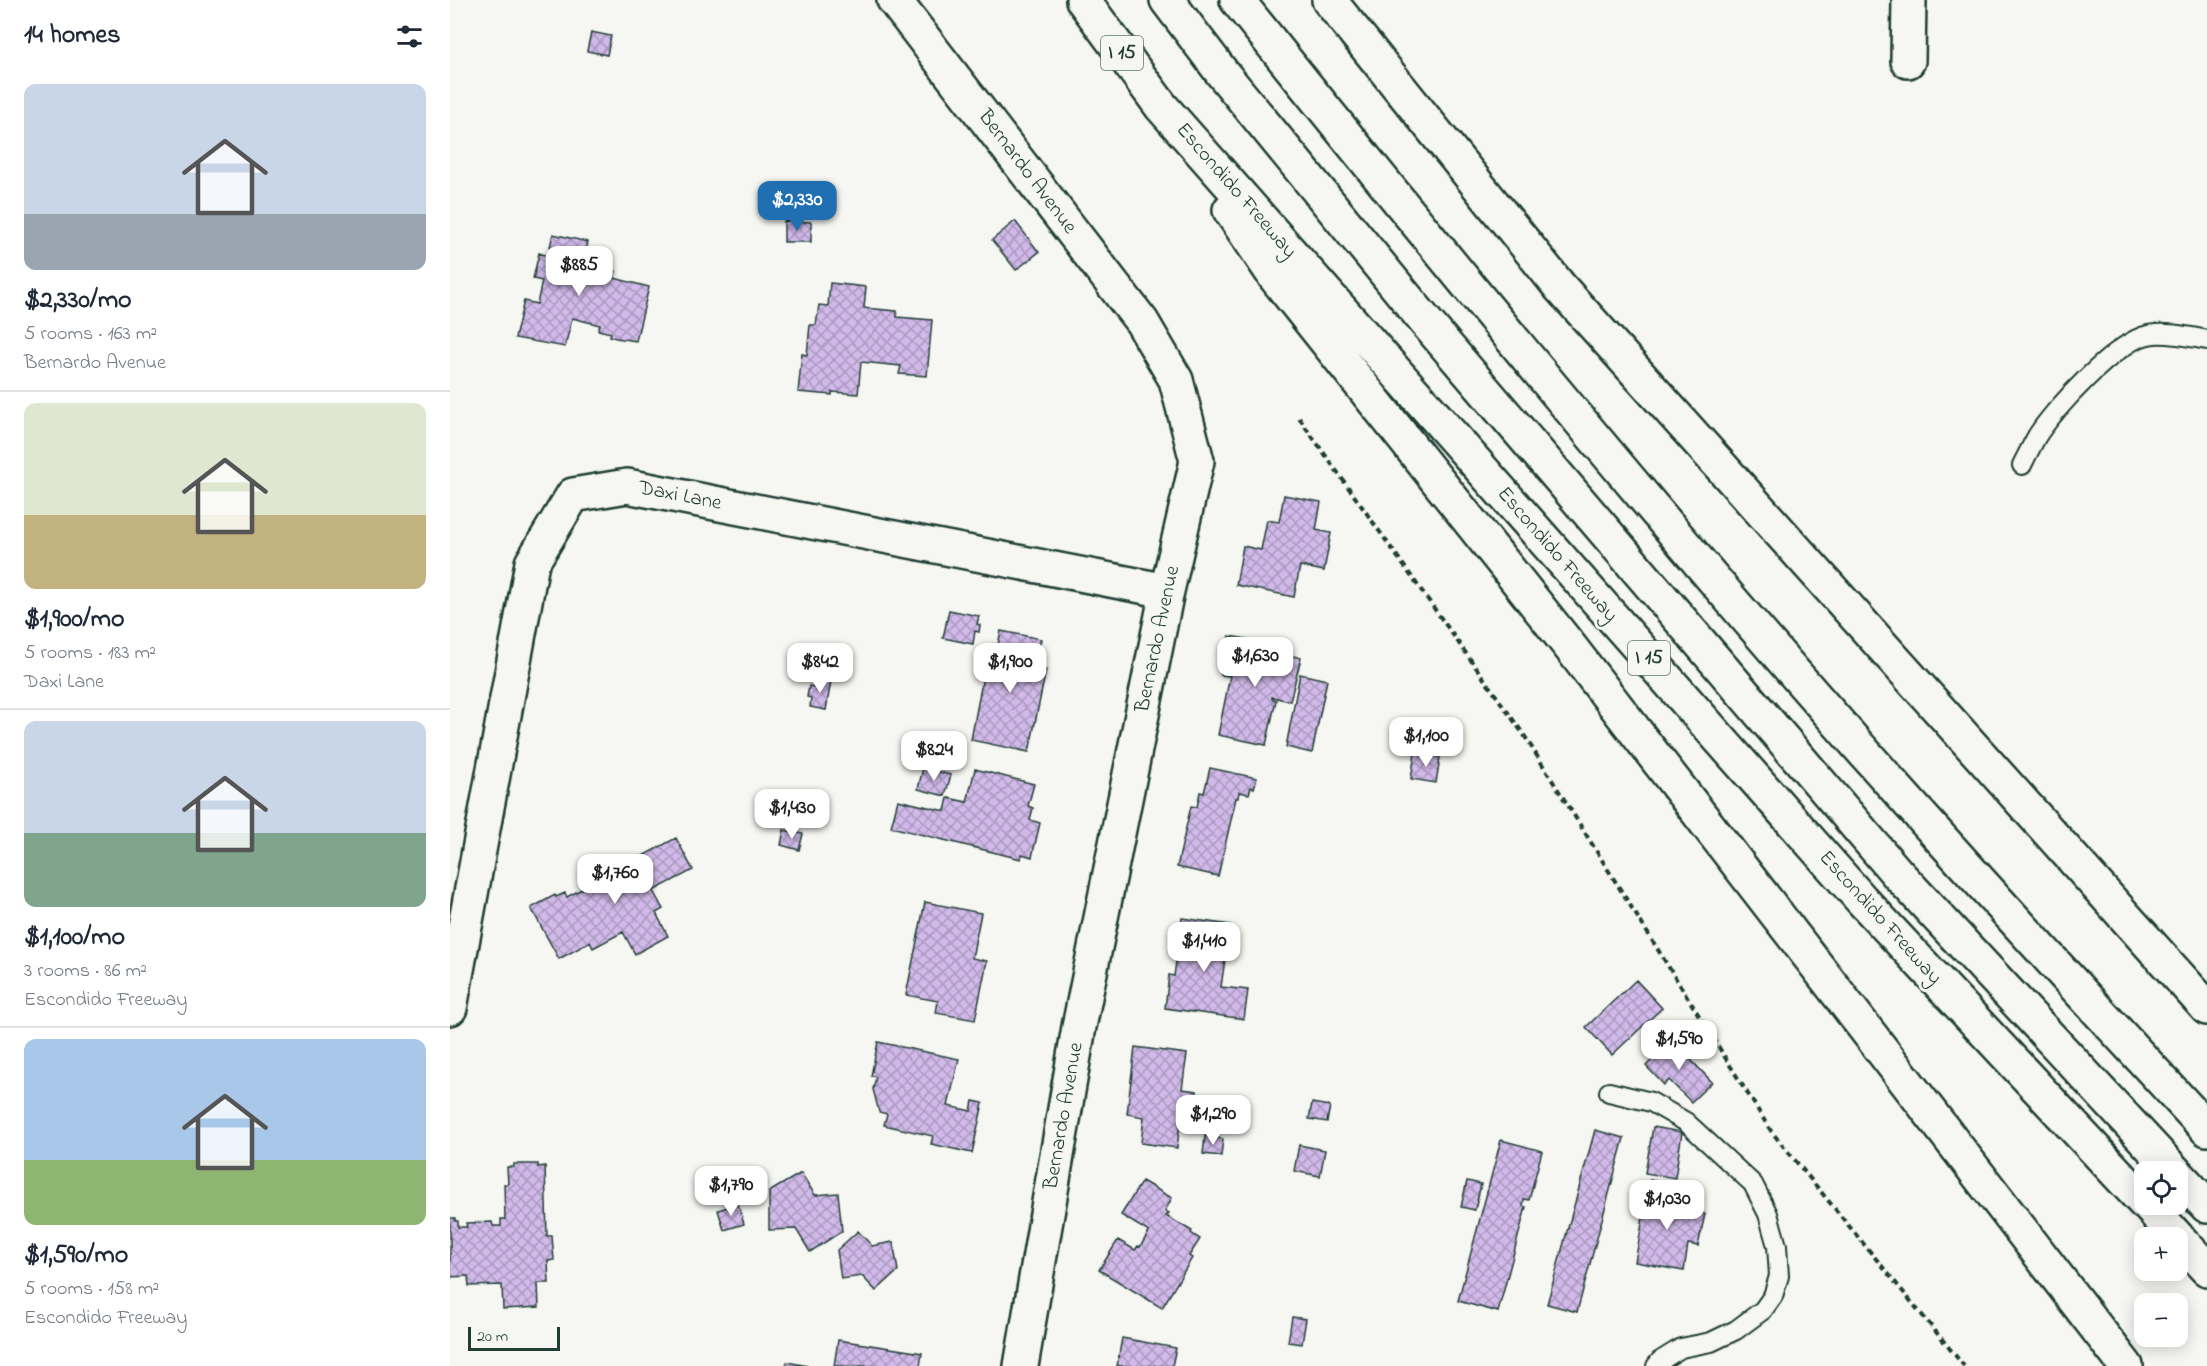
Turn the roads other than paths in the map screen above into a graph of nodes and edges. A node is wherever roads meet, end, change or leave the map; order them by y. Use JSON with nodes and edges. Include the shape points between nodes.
{"nodes":[{"id":1,"x":894,"y":0,"type":"edge"},
{"id":2,"x":1083,"y":0,"type":"edge"},
{"id":3,"x":1167,"y":0,"type":"edge"},
{"id":4,"x":1237,"y":0,"type":"edge"},
{"id":5,"x":1329,"y":0,"type":"edge"},
{"id":6,"x":1909,"y":0,"type":"edge"},
{"id":7,"x":1908,"y":62,"type":"dead end"},
{"id":8,"x":1161,"y":106,"type":"junction"},
{"id":9,"x":2207,"y":340,"type":"edge"},
{"id":10,"x":2022,"y":465,"type":"dead end"},
{"id":11,"x":1167,"y":591,"type":"junction"},
{"id":12,"x":450,"y":1008,"type":"edge"},
{"id":13,"x":2207,"y":1008,"type":"edge"},
{"id":14,"x":1609,"y":1092,"type":"dead end"},
{"id":15,"x":2207,"y":1129,"type":"edge"},
{"id":16,"x":2166,"y":1161,"type":"edge"},
{"id":17,"x":2188,"y":1185,"type":"edge"},
{"id":18,"x":2134,"y":1191,"type":"edge"},
{"id":19,"x":2207,"y":1206,"type":"edge"},
{"id":20,"x":2156,"y":1215,"type":"edge"},
{"id":21,"x":2168,"y":1227,"type":"edge"},
{"id":22,"x":2188,"y":1249,"type":"edge"},
{"id":23,"x":2207,"y":1269,"type":"edge"},
{"id":24,"x":1021,"y":1366,"type":"edge"},
{"id":25,"x":1656,"y":1366,"type":"edge"},
{"id":26,"x":2127,"y":1366,"type":"edge"}],
"edges":[{"from":1,"to":11,"type":"main road","name":"Bernardo Avenue","via":[[1142,322],[1176,380],[1197,461]]},
{"from":2,"to":8,"type":"main road","name":"Escondido Freeway","number":"I 15"},
{"from":3,"to":16,"type":"main road","via":[[1426,322],[1897,873]]},
{"from":4,"to":15,"type":"main road","via":[[1689,551],[1981,884]]},
{"from":5,"to":13,"type":"main road","via":[[1560,287]]},
{"from":6,"to":7,"type":"main road"},
{"from":8,"to":18,"type":"main road","name":"Escondido Freeway","number":"I 15","via":[[1861,899]]},
{"from":8,"to":26,"type":"main road","via":[[1276,278],[1571,648]]},
{"from":9,"to":10,"type":"lane","via":[[2155,334],[2123,346],[2053,417]]},
{"from":11,"to":12,"type":"main road","name":"Daxi Lane","via":[[627,486],[573,495],[532,563]]},
{"from":11,"to":24,"type":"main road","name":"Bernardo Avenue","via":[[1079,1027]]},
{"from":14,"to":25,"type":"lane","via":[[1651,1102],[1686,1122],[1753,1184],[1768,1214],[1777,1246],[1779,1276],[1773,1296],[1763,1310],[1736,1330],[1711,1342],[1681,1348]]},
{"from":17,"to":19,"type":"main road"},
{"from":20,"to":21,"type":"main road","name":"Escondido Freeway","number":"I 15"},
{"from":22,"to":23,"type":"main road","name":"Escondido Freeway","number":"I 15"}]}
